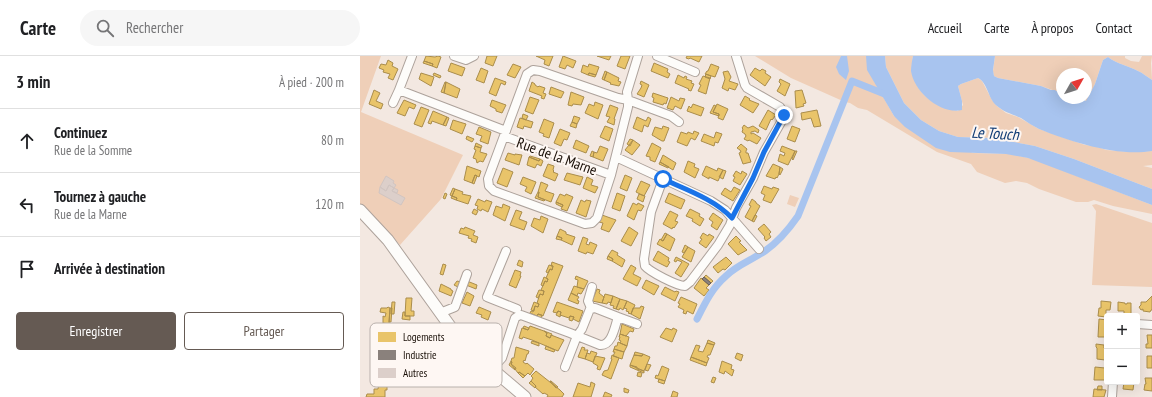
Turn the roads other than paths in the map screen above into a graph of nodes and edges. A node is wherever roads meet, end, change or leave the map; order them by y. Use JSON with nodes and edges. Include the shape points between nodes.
{"nodes":[{"id":1,"x":412,"y":56,"type":"edge"},
{"id":2,"x":454,"y":56,"type":"edge"},
{"id":3,"x":474,"y":56,"type":"edge"},
{"id":4,"x":638,"y":56,"type":"edge"},
{"id":5,"x":657,"y":56,"type":"edge"},
{"id":6,"x":736,"y":56,"type":"edge"},
{"id":7,"x":695,"y":72,"type":"dead end"},
{"id":8,"x":399,"y":90,"type":"junction"},
{"id":9,"x":628,"y":100,"type":"junction"},
{"id":10,"x":393,"y":102,"type":"dead end"},
{"id":11,"x":679,"y":122,"type":"dead end"},
{"id":12,"x":505,"y":134,"type":"junction"},
{"id":13,"x":616,"y":157,"type":"junction"},
{"id":14,"x":611,"y":175,"type":"junction"},
{"id":15,"x":663,"y":179,"type":"junction"},
{"id":16,"x":360,"y":210,"type":"edge"},
{"id":17,"x":732,"y":218,"type":"junction"},
{"id":18,"x":759,"y":249,"type":"dead end"},
{"id":19,"x":506,"y":250,"type":"dead end"},
{"id":20,"x":467,"y":274,"type":"dead end"},
{"id":21,"x":592,"y":287,"type":"dead end"},
{"id":22,"x":591,"y":308,"type":"junction"},
{"id":23,"x":518,"y":312,"type":"junction"},
{"id":24,"x":440,"y":313,"type":"junction"},
{"id":25,"x":618,"y":317,"type":"junction"},
{"id":26,"x":448,"y":323,"type":"edge"},
{"id":27,"x":637,"y":324,"type":"dead end"},
{"id":28,"x":1140,"y":324,"type":"edge"},
{"id":29,"x":1152,"y":325,"type":"edge"},
{"id":30,"x":577,"y":336,"type":"junction"},
{"id":31,"x":502,"y":358,"type":"edge"},
{"id":32,"x":565,"y":367,"type":"dead end"},
{"id":33,"x":502,"y":377,"type":"edge"},
{"id":34,"x":1113,"y":385,"type":"edge"},
{"id":35,"x":525,"y":397,"type":"edge"},
{"id":36,"x":1112,"y":397,"type":"edge"}],
"edges":[{"from":1,"to":8,"type":"street"},
{"from":2,"to":3,"type":"street","via":[[466,60]]},
{"from":4,"to":9,"type":"street","via":[[627,92]]},
{"from":5,"to":7,"type":"street"},
{"from":6,"to":17,"type":"street","via":[[747,88],[780,107],[784,115]]},
{"from":8,"to":10,"type":"street"},
{"from":8,"to":12,"type":"street","name":"Rue de la Marne"},
{"from":9,"to":11,"type":"street","via":[[671,116]]},
{"from":9,"to":12,"type":"street","via":[[540,70],[533,70],[527,74]]},
{"from":9,"to":13,"type":"street"},
{"from":12,"to":14,"type":"street","name":"Rue de la Marne"},
{"from":12,"to":14,"type":"street","via":[[488,179],[489,186],[494,191],[589,224],[595,221]]},
{"from":13,"to":14,"type":"street"},
{"from":13,"to":15,"type":"street"},
{"from":15,"to":17,"type":"street","via":[[711,201]]},
{"from":15,"to":17,"type":"street","via":[[651,212],[644,259],[649,270],[685,286],[718,245]]},
{"from":16,"to":24,"type":"main road","via":[[388,240]]},
{"from":17,"to":18,"type":"street"},
{"from":19,"to":23,"type":"street","via":[[487,297]]},
{"from":20,"to":24,"type":"street","via":[[455,307]]},
{"from":21,"to":22,"type":"street","via":[[588,301]]},
{"from":22,"to":25,"type":"street"},
{"from":22,"to":30,"type":"street"},
{"from":23,"to":30,"type":"street"},
{"from":23,"to":31,"type":"street"},
{"from":24,"to":26,"type":"main road"},
{"from":25,"to":27,"type":"street"},
{"from":25,"to":30,"type":"street","via":[[606,345]]},
{"from":28,"to":29,"type":"street"},
{"from":30,"to":32,"type":"street"},
{"from":33,"to":35,"type":"main road"},
{"from":34,"to":36,"type":"street"}]}
